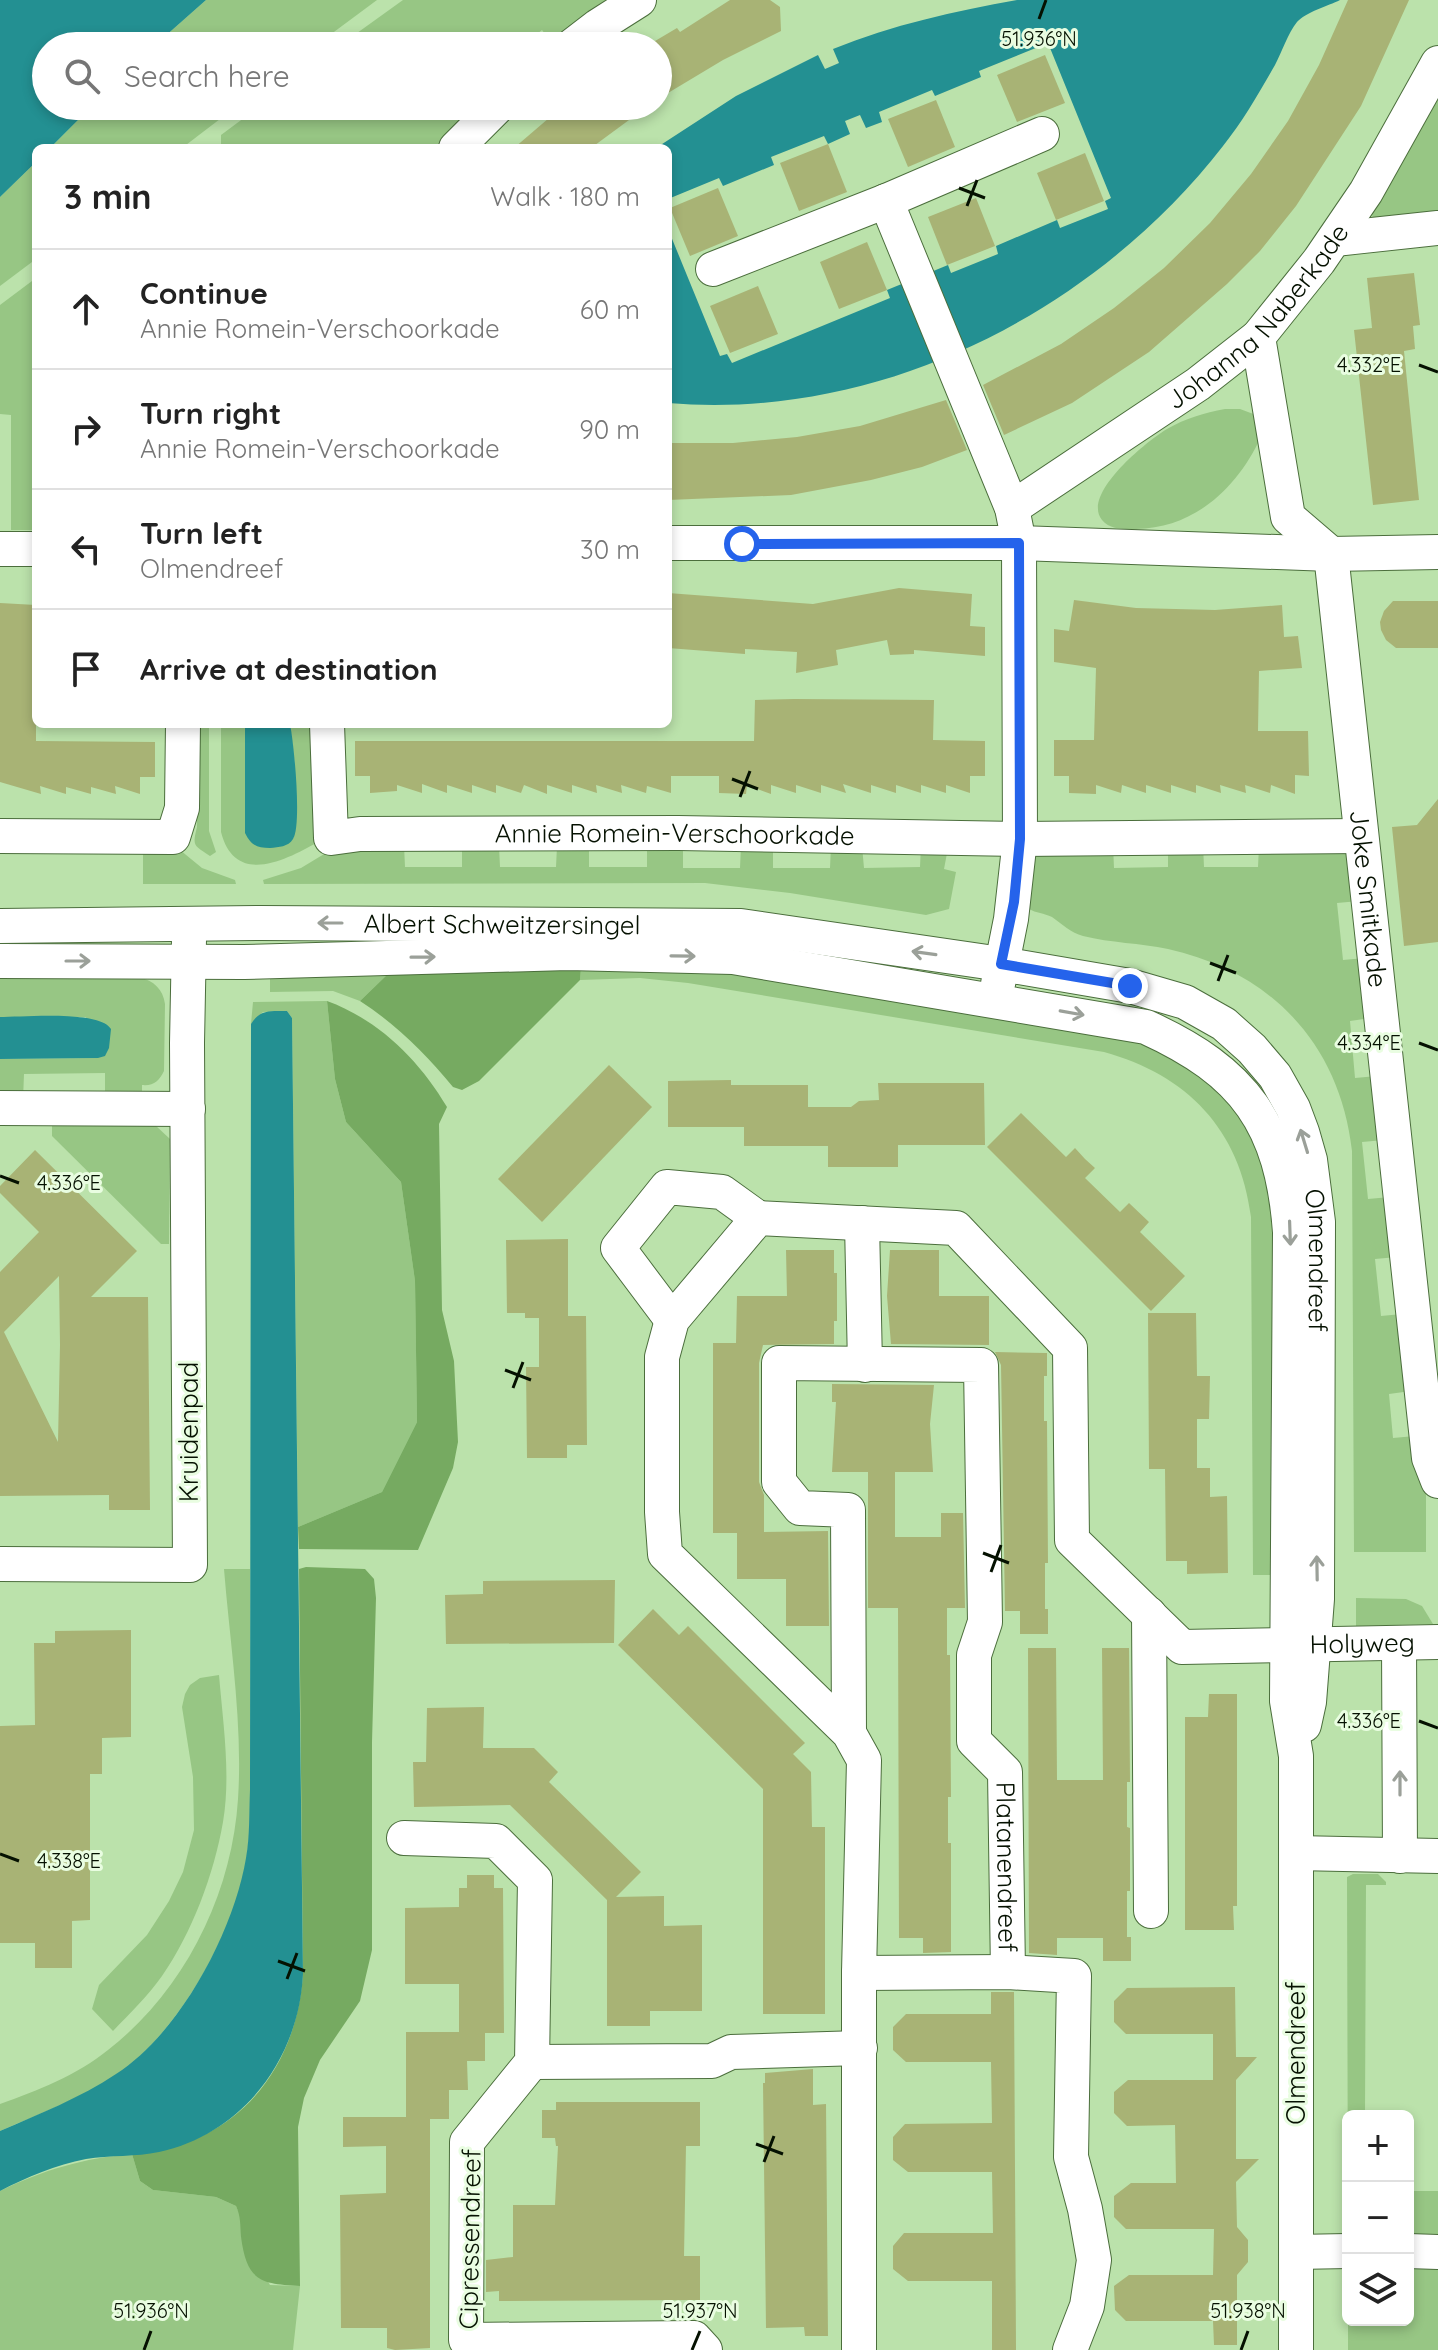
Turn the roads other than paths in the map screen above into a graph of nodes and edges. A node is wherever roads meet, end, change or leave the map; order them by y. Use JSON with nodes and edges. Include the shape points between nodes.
{"nodes":[{"id":1,"x":639,"y":0,"type":"edge"},
{"id":2,"x":590,"y":32,"type":"edge"},
{"id":3,"x":1438,"y":63,"type":"edge"},
{"id":4,"x":484,"y":120,"type":"edge"},
{"id":5,"x":1042,"y":134,"type":"dead end"},
{"id":6,"x":460,"y":144,"type":"edge"},
{"id":7,"x":886,"y":201,"type":"junction"},
{"id":8,"x":1438,"y":228,"type":"edge"},
{"id":9,"x":1335,"y":239,"type":"junction"},
{"id":10,"x":713,"y":269,"type":"dead end"},
{"id":11,"x":1258,"y":337,"type":"junction"},
{"id":12,"x":1012,"y":508,"type":"junction"},
{"id":13,"x":672,"y":543,"type":"edge"},
{"id":14,"x":1019,"y":543,"type":"junction"},
{"id":15,"x":0,"y":549,"type":"edge"},
{"id":16,"x":32,"y":549,"type":"edge"},
{"id":17,"x":1438,"y":552,"type":"edge"},
{"id":18,"x":1331,"y":554,"type":"junction"},
{"id":19,"x":183,"y":728,"type":"edge"},
{"id":20,"x":327,"y":728,"type":"edge"},
{"id":21,"x":0,"y":836,"type":"edge"},
{"id":22,"x":1361,"y":836,"type":"junction"},
{"id":23,"x":1020,"y":839,"type":"junction"},
{"id":24,"x":189,"y":925,"type":"junction"},
{"id":25,"x":0,"y":926,"type":"edge"},
{"id":26,"x":0,"y":961,"type":"edge"},
{"id":27,"x":188,"y":962,"type":"junction"},
{"id":28,"x":1001,"y":964,"type":"junction"},
{"id":29,"x":995,"y":1000,"type":"junction"},
{"id":30,"x":0,"y":1108,"type":"edge"},
{"id":31,"x":188,"y":1109,"type":"junction"},
{"id":32,"x":758,"y":1218,"type":"junction"},
{"id":33,"x":862,"y":1223,"type":"junction"},
{"id":34,"x":672,"y":1320,"type":"junction"},
{"id":35,"x":865,"y":1365,"type":"junction"},
{"id":36,"x":1438,"y":1481,"type":"edge"},
{"id":37,"x":0,"y":1564,"type":"edge"},
{"id":38,"x":1149,"y":1614,"type":"junction"},
{"id":39,"x":1438,"y":1642,"type":"edge"},
{"id":40,"x":1399,"y":1643,"type":"junction"},
{"id":41,"x":1300,"y":1646,"type":"junction"},
{"id":42,"x":849,"y":1733,"type":"junction"},
{"id":43,"x":404,"y":1838,"type":"dead end"},
{"id":44,"x":1296,"y":1853,"type":"junction"},
{"id":45,"x":1400,"y":1856,"type":"junction"},
{"id":46,"x":1438,"y":1856,"type":"edge"},
{"id":47,"x":1151,"y":1911,"type":"dead end"},
{"id":48,"x":1008,"y":1972,"type":"junction"},
{"id":49,"x":859,"y":1973,"type":"junction"},
{"id":50,"x":860,"y":2048,"type":"junction"},
{"id":51,"x":532,"y":2062,"type":"junction"},
{"id":52,"x":1342,"y":2251,"type":"edge"},
{"id":53,"x":1414,"y":2251,"type":"edge"},
{"id":54,"x":1296,"y":2252,"type":"junction"},
{"id":55,"x":1438,"y":2252,"type":"edge"},
{"id":56,"x":705,"y":2350,"type":"edge"},
{"id":57,"x":859,"y":2350,"type":"edge"},
{"id":58,"x":1070,"y":2350,"type":"edge"},
{"id":59,"x":1296,"y":2350,"type":"edge"}],
"edges":[{"from":1,"to":2,"type":"street"},
{"from":3,"to":9,"type":"street","name":"Johanna Naberkade"},
{"from":4,"to":6,"type":"street"},
{"from":5,"to":7,"type":"street"},
{"from":7,"to":10,"type":"street"},
{"from":7,"to":12,"type":"street"},
{"from":8,"to":9,"type":"street"},
{"from":9,"to":11,"type":"street","name":"Johanna Naberkade"},
{"from":11,"to":12,"type":"street","name":"Johanna Naberkade","via":[[1198,384]]},
{"from":11,"to":18,"type":"street","via":[[1288,517]]},
{"from":12,"to":14,"type":"street"},
{"from":13,"to":14,"type":"street"},
{"from":14,"to":18,"type":"street"},
{"from":14,"to":23,"type":"street"},
{"from":15,"to":16,"type":"street"},
{"from":17,"to":18,"type":"street"},
{"from":18,"to":22,"type":"street","name":"Joke Smitkade"},
{"from":19,"to":21,"type":"street","via":[[182,808],[173,837]]},
{"from":20,"to":23,"type":"street","name":"Annie Romein-Verschoorkade","via":[[331,838],[678,833]]},
{"from":22,"to":23,"type":"street","name":"Annie Romein-Verschoorkade"},
{"from":22,"to":36,"type":"street","name":"Joke Smitkade","via":[[1429,1458]]},
{"from":23,"to":28,"type":"street"},
{"from":24,"to":25,"type":"street","name":"Albert Schweitzersingel"},
{"from":24,"to":27,"type":"street","name":"Kruidenpad"},
{"from":28,"to":24,"type":"street","name":"Albert Schweitzersingel","one_way":true,"via":[[741,926]]},
{"from":26,"to":27,"type":"street","name":"Albert Schweitzersingel","one_way":true},
{"from":27,"to":29,"type":"street","name":"Albert Schweitzersingel","one_way":true,"via":[[568,953],[733,957]]},
{"from":27,"to":31,"type":"street","name":"Kruidenpad"},
{"from":28,"to":29,"type":"street"},
{"from":41,"to":28,"type":"street","name":"Olmendreef","one_way":true,"via":[[1317,1599],[1318,1222],[1310,1160],[1293,1108],[1252,1049],[1224,1024],[1185,1002],[1130,986]]},
{"from":29,"to":41,"type":"street","name":"Olmendreef","one_way":true,"via":[[1119,1021],[1172,1038],[1226,1076],[1268,1131],[1288,1197]]},
{"from":30,"to":31,"type":"street"},
{"from":31,"to":37,"type":"street","name":"Kruidenpad","via":[[190,1565]]},
{"from":32,"to":33,"type":"street"},
{"from":32,"to":34,"type":"street","name":"Platanendreef"},
{"from":32,"to":34,"type":"street","via":[[722,1192],[667,1187],[618,1248]]},
{"from":33,"to":35,"type":"street"},
{"from":33,"to":38,"type":"street","via":[[956,1228],[1070,1348],[1072,1540]]},
{"from":34,"to":42,"type":"street","name":"Platanendreef","via":[[662,1357],[665,1554]]},
{"from":35,"to":42,"type":"street","name":"Platanendreef","via":[[779,1363],[779,1482],[800,1508],[848,1510]]},
{"from":35,"to":48,"type":"street","name":"Platanendreef","via":[[981,1365],[985,1622],[974,1655],[974,1741],[1005,1772]]},
{"from":38,"to":41,"type":"street","via":[[1182,1647]]},
{"from":38,"to":47,"type":"street"},
{"from":39,"to":40,"type":"street","name":"Holyweg"},
{"from":40,"to":41,"type":"street","name":"Holyweg"},
{"from":45,"to":40,"type":"street","one_way":true},
{"from":41,"to":44,"type":"street","name":"Olmendreef","via":[[1287,1701],[1296,1756]]},
{"from":42,"to":49,"type":"street","name":"Platanendreef","via":[[864,1760]]},
{"from":43,"to":51,"type":"street","via":[[496,1841],[535,1880]]},
{"from":44,"to":45,"type":"street"},
{"from":44,"to":54,"type":"street","name":"Olmendreef"},
{"from":45,"to":46,"type":"street"},
{"from":48,"to":49,"type":"street","name":"Platanendreef"},
{"from":48,"to":58,"type":"street","name":"Platanendreef","via":[[1074,1976],[1071,2157],[1094,2260],[1087,2306]]},
{"from":49,"to":50,"type":"street","name":"Platanendreef"},
{"from":50,"to":51,"type":"street","via":[[731,2052],[712,2061]]},
{"from":50,"to":57,"type":"street","name":"Platanendreef"},
{"from":51,"to":56,"type":"street","name":"Cipressendreef","via":[[467,2142],[466,2340],[694,2338]]},
{"from":52,"to":54,"type":"street"},
{"from":53,"to":55,"type":"street"},
{"from":54,"to":59,"type":"street","name":"Olmendreef"}]}
